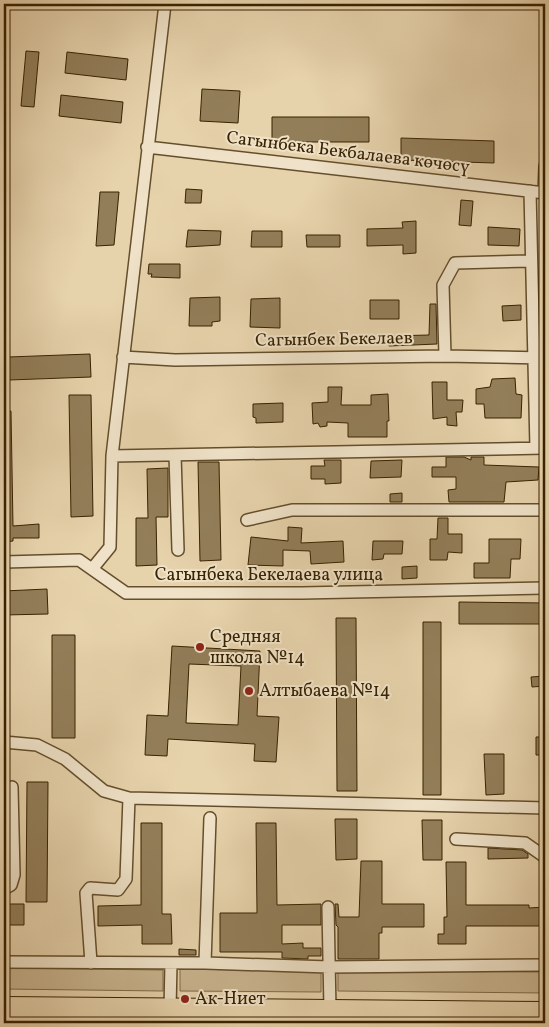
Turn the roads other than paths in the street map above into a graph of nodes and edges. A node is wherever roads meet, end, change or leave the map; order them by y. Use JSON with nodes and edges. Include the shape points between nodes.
{"nodes":[{"id":1,"x":165,"y":4,"type":"edge"},
{"id":2,"x":147,"y":147,"type":"junction"},
{"id":3,"x":545,"y":166,"type":"edge"},
{"id":4,"x":530,"y":191,"type":"junction"},
{"id":5,"x":545,"y":193,"type":"edge"},
{"id":6,"x":531,"y":261,"type":"junction"},
{"id":7,"x":123,"y":356,"type":"junction"},
{"id":8,"x":444,"y":356,"type":"junction"},
{"id":9,"x":545,"y":358,"type":"edge"},
{"id":10,"x":533,"y":359,"type":"junction"},
{"id":11,"x":541,"y":448,"type":"edge"},
{"id":12,"x":175,"y":455,"type":"junction"},
{"id":13,"x":112,"y":456,"type":"junction"},
{"id":14,"x":545,"y":510,"type":"edge"},
{"id":15,"x":247,"y":520,"type":"dead end"},
{"id":16,"x":178,"y":550,"type":"dead end"},
{"id":17,"x":4,"y":562,"type":"edge"},
{"id":18,"x":92,"y":569,"type":"junction"},
{"id":19,"x":545,"y":588,"type":"edge"},
{"id":20,"x":4,"y":742,"type":"edge"},
{"id":21,"x":12,"y":787,"type":"dead end"},
{"id":22,"x":129,"y":798,"type":"junction"},
{"id":23,"x":545,"y":808,"type":"edge"},
{"id":24,"x":210,"y":818,"type":"dead end"},
{"id":25,"x":456,"y":839,"type":"dead end"},
{"id":26,"x":545,"y":857,"type":"edge"},
{"id":27,"x":4,"y":889,"type":"edge"},
{"id":28,"x":328,"y":907,"type":"dead end"},
{"id":29,"x":4,"y":962,"type":"edge"},
{"id":30,"x":91,"y":962,"type":"junction"},
{"id":31,"x":171,"y":963,"type":"junction"},
{"id":32,"x":205,"y":963,"type":"junction"},
{"id":33,"x":545,"y":965,"type":"edge"},
{"id":34,"x":329,"y":967,"type":"junction"},
{"id":35,"x":4,"y":1007,"type":"edge"},
{"id":36,"x":170,"y":1009,"type":"junction"},
{"id":37,"x":330,"y":1010,"type":"junction"},
{"id":38,"x":545,"y":1012,"type":"edge"}],
"edges":[{"from":1,"to":2,"type":"street"},
{"from":2,"to":4,"type":"street","name":"Сагынбека Бекбалаева көчөсү"},
{"from":2,"to":7,"type":"street"},
{"from":3,"to":5,"type":"street"},
{"from":4,"to":5,"type":"street","name":"Сагынбека Бекбалаева көчөсү"},
{"from":4,"to":6,"type":"street"},
{"from":6,"to":8,"type":"street","via":[[455,263],[443,285]]},
{"from":6,"to":10,"type":"street"},
{"from":7,"to":8,"type":"street","name":"Сагынбек Бекелаев","via":[[175,360]]},
{"from":7,"to":13,"type":"street"},
{"from":8,"to":10,"type":"street","name":"Сагынбек Бекелаев"},
{"from":9,"to":10,"type":"street","name":"Сагынбек Бекелаев"},
{"from":10,"to":11,"type":"street"},
{"from":11,"to":12,"type":"street"},
{"from":12,"to":13,"type":"street"},
{"from":12,"to":16,"type":"street"},
{"from":13,"to":18,"type":"street","via":[[110,547]]},
{"from":14,"to":15,"type":"street","via":[[292,510]]},
{"from":17,"to":18,"type":"street","name":"Сагынбека Бекелаева улица","via":[[79,560]]},
{"from":18,"to":19,"type":"street","name":"Сагынбека Бекелаева улица","via":[[126,593]]},
{"from":20,"to":22,"type":"street","via":[[37,745],[65,759],[104,791]]},
{"from":21,"to":27,"type":"street","via":[[14,875],[11,885]]},
{"from":22,"to":23,"type":"street"},
{"from":22,"to":30,"type":"street","via":[[126,879],[118,890],[90,888],[86,893]]},
{"from":24,"to":32,"type":"street"},
{"from":25,"to":26,"type":"street","via":[[525,843]]},
{"from":28,"to":34,"type":"street"},
{"from":29,"to":30,"type":"street"},
{"from":30,"to":31,"type":"street"},
{"from":31,"to":32,"type":"street"},
{"from":31,"to":36,"type":"street"},
{"from":32,"to":34,"type":"street"},
{"from":33,"to":34,"type":"street"},
{"from":34,"to":37,"type":"street"},
{"from":35,"to":36,"type":"highway"},
{"from":36,"to":37,"type":"highway"},
{"from":37,"to":38,"type":"highway"}]}
